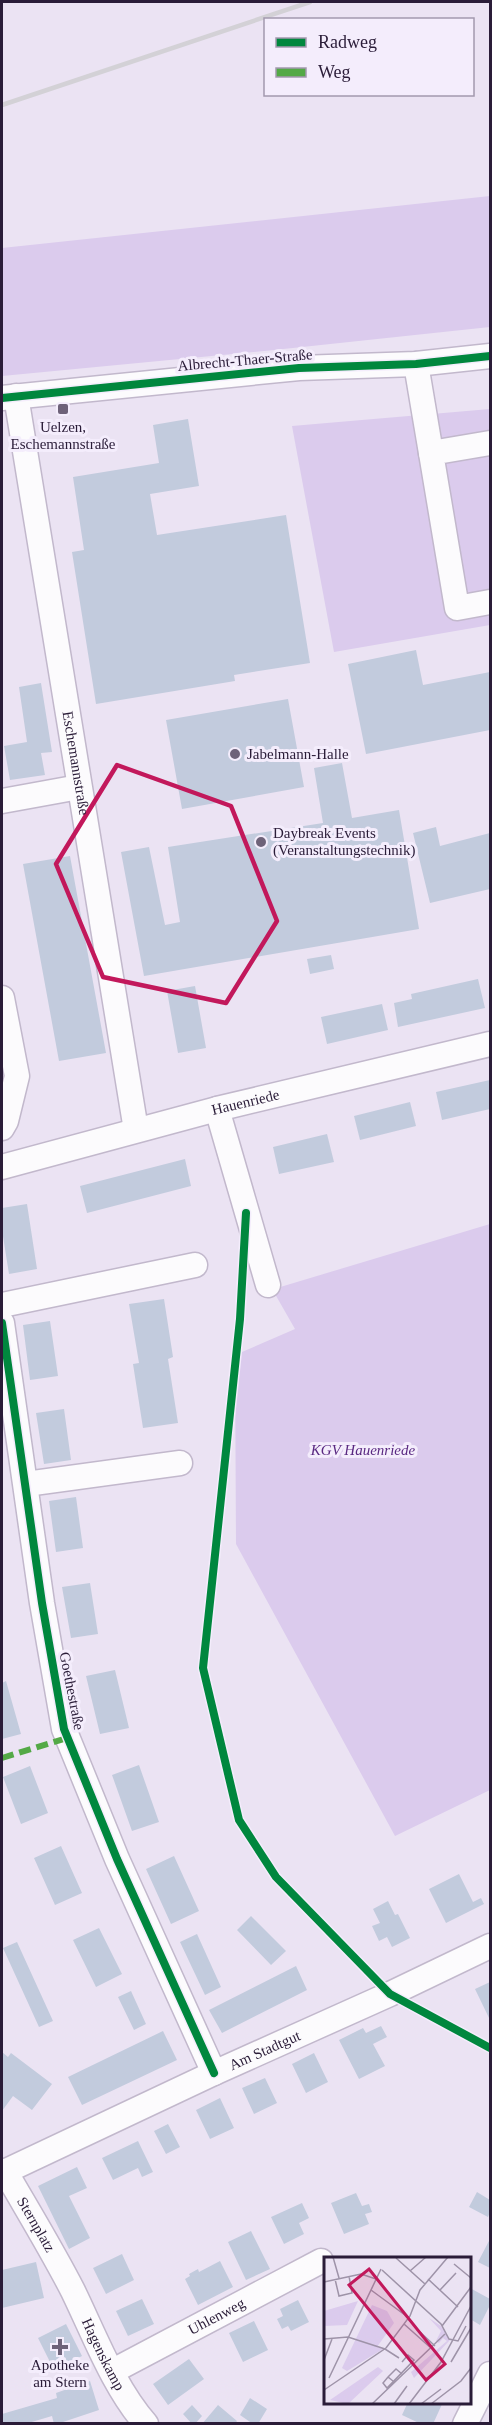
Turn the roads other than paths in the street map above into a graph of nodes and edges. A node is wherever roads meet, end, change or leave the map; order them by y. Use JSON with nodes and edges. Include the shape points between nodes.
{"nodes":[{"id":1,"x":490,"y":356,"type":"edge"},
{"id":2,"x":416,"y":364,"type":"junction"},
{"id":3,"x":9,"y":397,"type":"edge"},
{"id":4,"x":490,"y":443,"type":"edge"},
{"id":5,"x":431,"y":453,"type":"junction"},
{"id":6,"x":490,"y":602,"type":"edge"},
{"id":7,"x":79,"y":787,"type":"junction"},
{"id":8,"x":2,"y":801,"type":"edge"},
{"id":9,"x":2,"y":998,"type":"edge"},
{"id":10,"x":490,"y":1044,"type":"edge"},
{"id":11,"x":217,"y":1109,"type":"junction"},
{"id":12,"x":2,"y":1128,"type":"edge"},
{"id":13,"x":136,"y":1130,"type":"junction"},
{"id":14,"x":2,"y":1167,"type":"edge"},
{"id":15,"x":195,"y":1265,"type":"dead end"},
{"id":16,"x":268,"y":1285,"type":"dead end"},
{"id":17,"x":2,"y":1305,"type":"edge"},
{"id":18,"x":2,"y":1323,"type":"edge"},
{"id":19,"x":180,"y":1462,"type":"dead end"},
{"id":20,"x":26,"y":1484,"type":"junction"},
{"id":21,"x":490,"y":1946,"type":"edge"},
{"id":22,"x":214,"y":2073,"type":"junction"},
{"id":23,"x":3,"y":2172,"type":"edge"},
{"id":24,"x":321,"y":2261,"type":"dead end"},
{"id":25,"x":68,"y":2282,"type":"joint"},
{"id":26,"x":113,"y":2371,"type":"junction"},
{"id":27,"x":490,"y":2374,"type":"edge"},
{"id":28,"x":146,"y":2424,"type":"edge"},
{"id":29,"x":465,"y":2424,"type":"edge"}],
"edges":[{"from":1,"to":2,"type":"street","name":"Albrecht-Thaer-Straße"},
{"from":2,"to":3,"type":"street","name":"Albrecht-Thaer-Straße","via":[[299,368]]},
{"from":2,"to":5,"type":"street"},
{"from":3,"to":7,"type":"street","name":"Eschemannstraße"},
{"from":4,"to":5,"type":"street"},
{"from":5,"to":6,"type":"street","via":[[457,608]]},
{"from":7,"to":8,"type":"street"},
{"from":7,"to":13,"type":"street","name":"Eschemannstraße"},
{"from":9,"to":12,"type":"street","via":[[16,1076]]},
{"from":10,"to":11,"type":"street","name":"Hauenriede"},
{"from":11,"to":13,"type":"street","name":"Hauenriede"},
{"from":11,"to":16,"type":"street"},
{"from":13,"to":14,"type":"street","name":"Hauenriede"},
{"from":15,"to":17,"type":"street"},
{"from":18,"to":20,"type":"street","name":"Goethestraße"},
{"from":19,"to":20,"type":"street"},
{"from":20,"to":22,"type":"street","name":"Goethestraße","via":[[64,1729],[117,1859]]},
{"from":21,"to":22,"type":"street","name":"Am Stadtgut"},
{"from":22,"to":23,"type":"street","name":"Am Stadtgut"},
{"from":23,"to":25,"type":"street","name":"Sternplatz"},
{"from":24,"to":26,"type":"street","name":"Uhlenweg"},
{"from":25,"to":26,"type":"street","name":"Hagenskamp"},
{"from":26,"to":28,"type":"street","name":"Hagenskamp"},
{"from":27,"to":29,"type":"street"}]}
